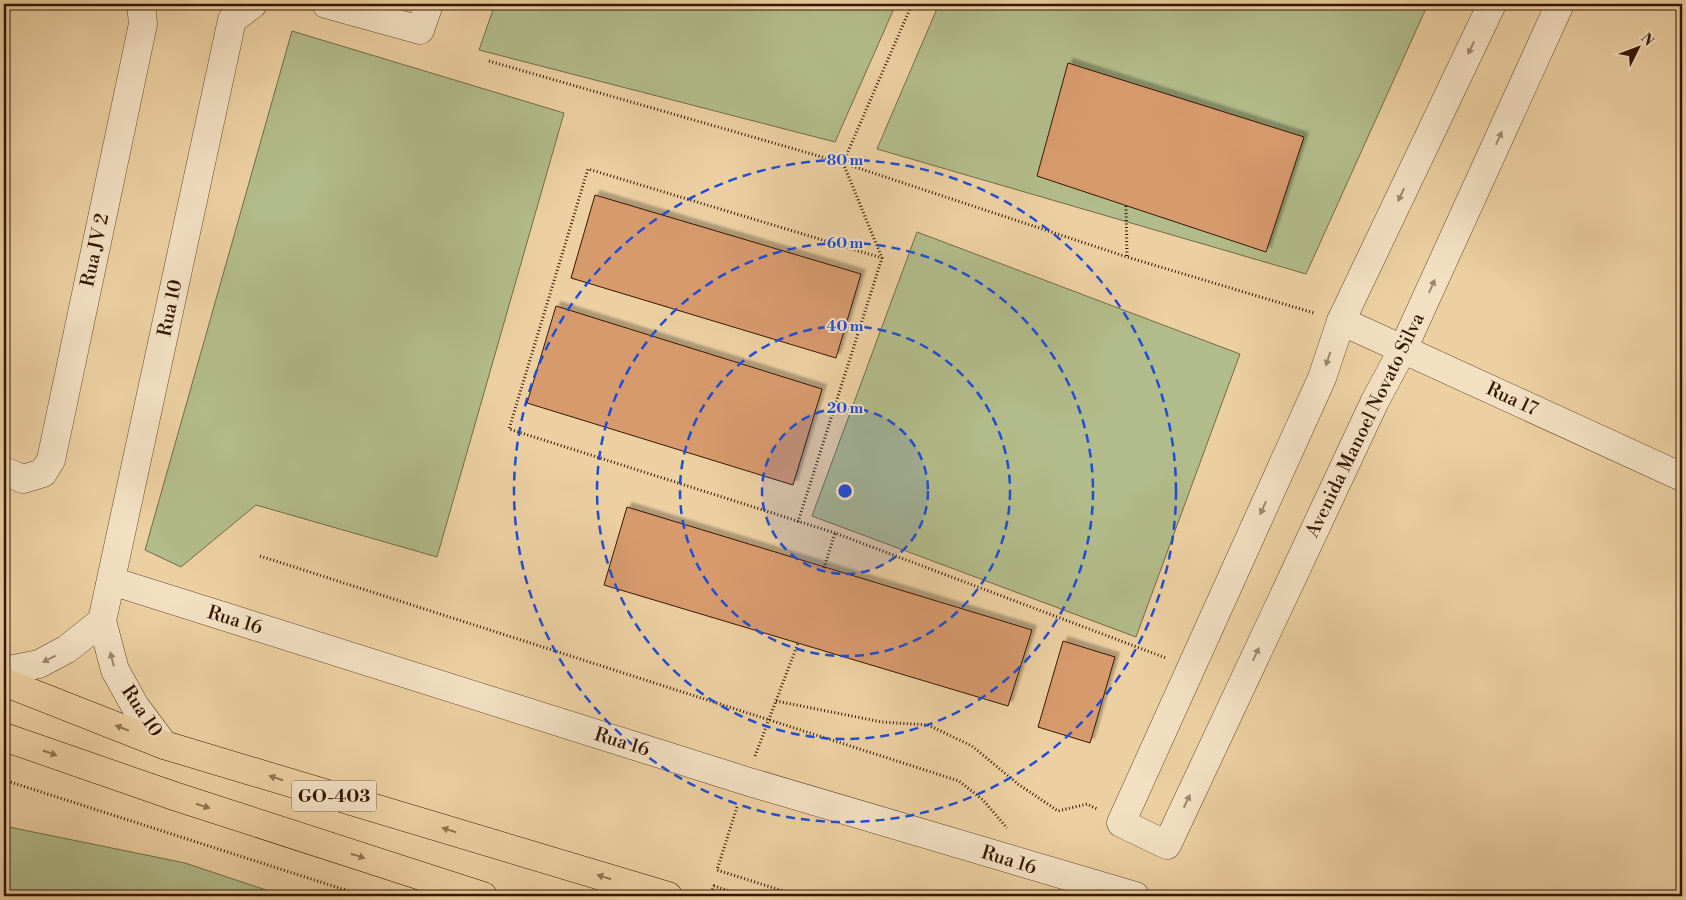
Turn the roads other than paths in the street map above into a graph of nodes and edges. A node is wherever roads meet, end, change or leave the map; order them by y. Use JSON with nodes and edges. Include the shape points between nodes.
{"nodes":[{"id":1,"x":141,"y":4,"type":"edge"},
{"id":2,"x":253,"y":4,"type":"edge"},
{"id":3,"x":326,"y":4,"type":"edge"},
{"id":4,"x":429,"y":4,"type":"edge"},
{"id":5,"x":1492,"y":4,"type":"edge"},
{"id":6,"x":1560,"y":4,"type":"edge"},
{"id":7,"x":1341,"y":321,"type":"junction"},
{"id":8,"x":1403,"y":349,"type":"junction"},
{"id":9,"x":14,"y":475,"type":"edge"},
{"id":10,"x":1682,"y":478,"type":"edge"},
{"id":11,"x":110,"y":586,"type":"junction"},
{"id":12,"x":102,"y":621,"type":"junction"},
{"id":13,"x":4,"y":671,"type":"edge"},
{"id":14,"x":4,"y":682,"type":"edge"},
{"id":15,"x":4,"y":737,"type":"edge"},
{"id":16,"x":164,"y":745,"type":"junction"},
{"id":17,"x":483,"y":896,"type":"edge"},
{"id":18,"x":668,"y":896,"type":"edge"},
{"id":19,"x":1135,"y":896,"type":"edge"}],
"edges":[{"from":1,"to":9,"type":"street","name":"Rua JV 2","via":[[142,24],[51,460],[43,473]]},
{"from":2,"to":11,"type":"street","name":"Rua 10","via":[[232,20]]},
{"from":3,"to":4,"type":"street","via":[[420,30]]},
{"from":5,"to":7,"type":"street","one_way":true},
{"from":8,"to":6,"type":"street","name":"Avenida Manoel Novato Silva","one_way":true},
{"from":7,"to":8,"type":"street","name":"Rua 17"},
{"from":7,"to":8,"type":"street","name":"Avenida Manoel Novato Silva","one_way":true,"via":[[1322,378],[1122,823],[1167,845],[1375,401]]},
{"from":8,"to":10,"type":"street","name":"Rua 17"},
{"from":11,"to":12,"type":"street","name":"Rua 10"},
{"from":11,"to":19,"type":"street","name":"Rua 16","via":[[118,583],[746,781]]},
{"from":12,"to":13,"type":"street","one_way":true,"via":[[67,649],[39,664]]},
{"from":16,"to":12,"type":"street","name":"Rua 10","one_way":true,"via":[[135,706],[115,670]]},
{"from":16,"to":14,"type":"main road","number":"GO-403","one_way":true},
{"from":15,"to":17,"type":"main road","number":"GO-403","one_way":true,"via":[[176,797]]},
{"from":18,"to":16,"type":"main road","number":"GO-403","one_way":true}]}
